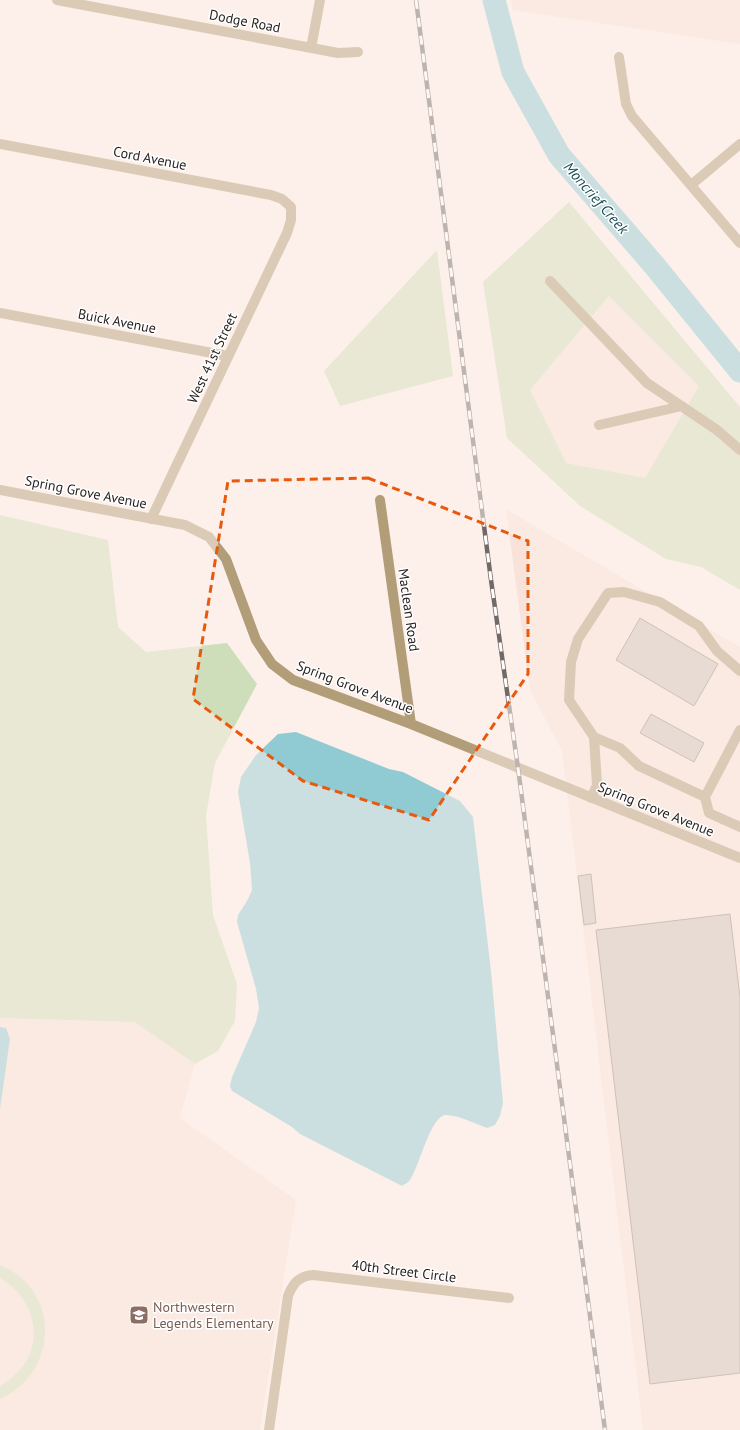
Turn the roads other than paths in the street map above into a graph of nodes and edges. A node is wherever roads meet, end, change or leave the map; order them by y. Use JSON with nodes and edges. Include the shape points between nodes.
{"nodes":[{"id":1,"x":57,"y":0,"type":"edge"},
{"id":2,"x":320,"y":0,"type":"edge"},
{"id":3,"x":86,"y":3,"type":"edge"},
{"id":4,"x":311,"y":48,"type":"junction"},
{"id":5,"x":358,"y":52,"type":"dead end"},
{"id":6,"x":619,"y":57,"type":"dead end"},
{"id":7,"x":0,"y":144,"type":"edge"},
{"id":8,"x":740,"y":144,"type":"edge"},
{"id":9,"x":691,"y":186,"type":"junction"},
{"id":10,"x":291,"y":207,"type":"joint"},
{"id":11,"x":740,"y":243,"type":"edge"},
{"id":12,"x":550,"y":281,"type":"dead end"},
{"id":13,"x":0,"y":313,"type":"edge"},
{"id":14,"x":228,"y":356,"type":"junction"},
{"id":15,"x":682,"y":406,"type":"junction"},
{"id":16,"x":599,"y":425,"type":"dead end"},
{"id":17,"x":740,"y":450,"type":"edge"},
{"id":18,"x":0,"y":490,"type":"edge"},
{"id":19,"x":380,"y":500,"type":"dead end"},
{"id":20,"x":151,"y":519,"type":"junction"},
{"id":21,"x":740,"y":671,"type":"edge"},
{"id":22,"x":411,"y":724,"type":"junction"},
{"id":23,"x":740,"y":730,"type":"edge"},
{"id":24,"x":594,"y":737,"type":"junction"},
{"id":25,"x":705,"y":797,"type":"junction"},
{"id":26,"x":591,"y":798,"type":"junction"},
{"id":27,"x":740,"y":827,"type":"edge"},
{"id":28,"x":740,"y":858,"type":"edge"},
{"id":29,"x":509,"y":1298,"type":"dead end"},
{"id":30,"x":269,"y":1430,"type":"edge"}],
"edges":[{"from":1,"to":3,"type":"street","name":"Dodge Road"},
{"from":2,"to":4,"type":"street"},
{"from":3,"to":4,"type":"street","name":"Dodge Road"},
{"from":4,"to":5,"type":"street","name":"Dodge Road","via":[[338,53]]},
{"from":6,"to":9,"type":"street","via":[[626,104],[632,116]]},
{"from":7,"to":10,"type":"street","name":"Cord Avenue","via":[[271,195],[282,199]]},
{"from":8,"to":9,"type":"street"},
{"from":9,"to":11,"type":"street"},
{"from":10,"to":14,"type":"street","name":"West 41st Street","via":[[287,233]]},
{"from":12,"to":15,"type":"street","via":[[647,382]]},
{"from":13,"to":14,"type":"street","name":"Buick Avenue"},
{"from":14,"to":20,"type":"street","name":"West 41st Street"},
{"from":15,"to":16,"type":"street"},
{"from":15,"to":17,"type":"street","via":[[717,430]]},
{"from":18,"to":20,"type":"street","name":"Spring Grove Avenue"},
{"from":19,"to":22,"type":"street","name":"Maclean Road"},
{"from":20,"to":22,"type":"street","name":"Spring Grove Avenue","via":[[185,525],[209,537],[226,559],[256,640],[272,664],[293,680]]},
{"from":21,"to":24,"type":"street","via":[[718,651],[699,626],[660,602],[624,592],[608,593],[578,639],[571,662],[569,700]]},
{"from":22,"to":26,"type":"street","name":"Spring Grove Avenue"},
{"from":23,"to":25,"type":"street"},
{"from":24,"to":25,"type":"street","via":[[620,748],[639,766]]},
{"from":24,"to":26,"type":"street","via":[[597,785]]},
{"from":25,"to":27,"type":"street","via":[[709,814]]},
{"from":26,"to":28,"type":"street","name":"Spring Grove Avenue"},
{"from":29,"to":30,"type":"street","name":"40th Street Circle","via":[[313,1275],[297,1280],[288,1296]]}]}
